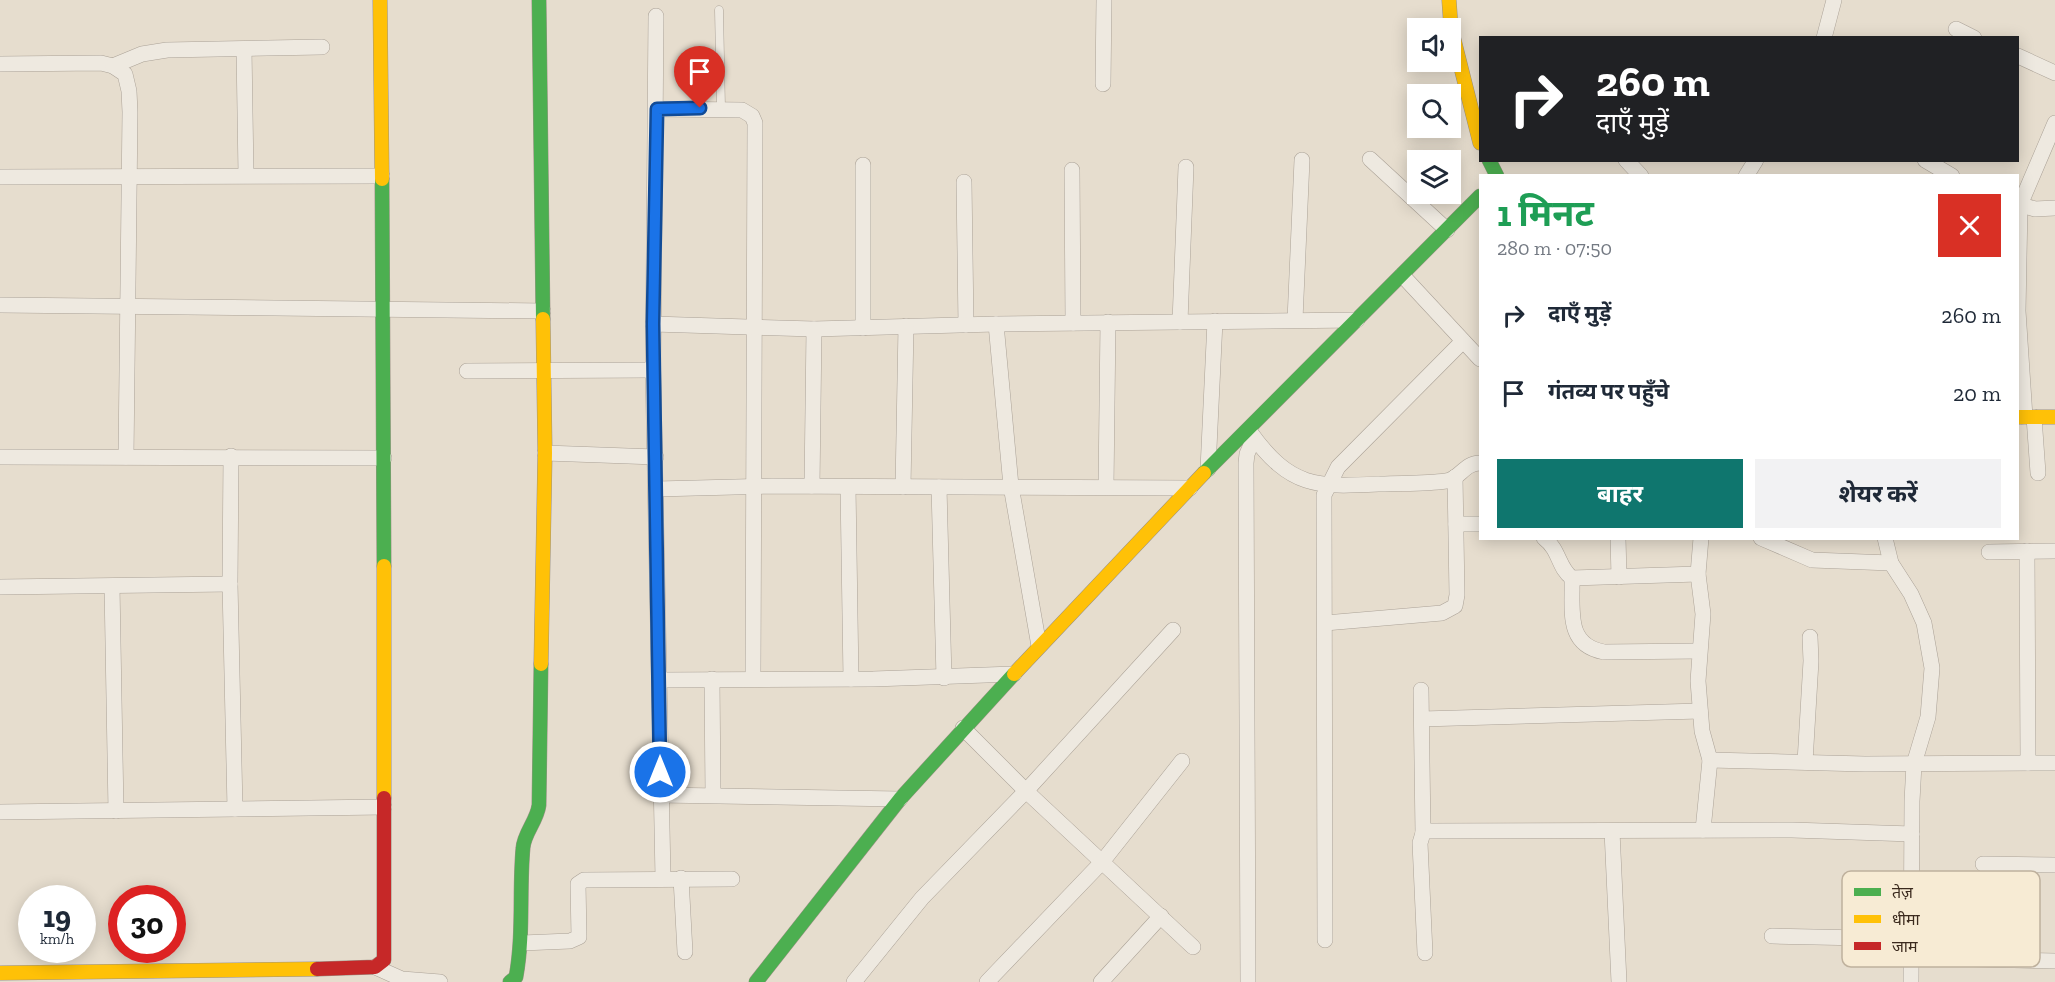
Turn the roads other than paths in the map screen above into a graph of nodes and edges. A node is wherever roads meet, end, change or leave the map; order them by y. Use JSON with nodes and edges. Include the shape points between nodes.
{"nodes":[{"id":1,"x":380,"y":0,"type":"edge"},
{"id":2,"x":539,"y":0,"type":"edge"},
{"id":3,"x":1104,"y":0,"type":"edge"},
{"id":4,"x":1449,"y":0,"type":"edge"},
{"id":5,"x":1834,"y":0,"type":"edge"},
{"id":6,"x":719,"y":10,"type":"dead end"},
{"id":7,"x":656,"y":16,"type":"dead end"},
{"id":8,"x":1956,"y":29,"type":"dead end"},
{"id":9,"x":1825,"y":36,"type":"edge"},
{"id":10,"x":1970,"y":36,"type":"edge"},
{"id":11,"x":322,"y":47,"type":"dead end"},
{"id":12,"x":244,"y":49,"type":"junction"},
{"id":13,"x":2019,"y":56,"type":"edge"},
{"id":14,"x":0,"y":64,"type":"edge"},
{"id":15,"x":113,"y":66,"type":"junction"},
{"id":16,"x":2055,"y":73,"type":"edge"},
{"id":17,"x":1479,"y":82,"type":"edge"},
{"id":18,"x":1103,"y":84,"type":"dead end"},
{"id":19,"x":1464,"y":86,"type":"junction"},
{"id":20,"x":721,"y":108,"type":"junction"},
{"id":21,"x":657,"y":109,"type":"junction"},
{"id":22,"x":2055,"y":123,"type":"edge"},
{"id":23,"x":1479,"y":140,"type":"edge"},
{"id":24,"x":1370,"y":159,"type":"dead end"},
{"id":25,"x":1302,"y":160,"type":"dead end"},
{"id":26,"x":1628,"y":162,"type":"edge"},
{"id":27,"x":1928,"y":162,"type":"edge"},
{"id":28,"x":863,"y":165,"type":"dead end"},
{"id":29,"x":1186,"y":167,"type":"dead end"},
{"id":30,"x":1072,"y":170,"type":"dead end"},
{"id":31,"x":1639,"y":174,"type":"edge"},
{"id":32,"x":1949,"y":174,"type":"edge"},
{"id":33,"x":129,"y":175,"type":"junction"},
{"id":34,"x":246,"y":176,"type":"junction"},
{"id":35,"x":382,"y":176,"type":"junction"},
{"id":36,"x":0,"y":177,"type":"edge"},
{"id":37,"x":964,"y":182,"type":"dead end"},
{"id":38,"x":1479,"y":197,"type":"edge"},
{"id":39,"x":2019,"y":204,"type":"edge"},
{"id":40,"x":2055,"y":208,"type":"edge"},
{"id":41,"x":1447,"y":230,"type":"junction"},
{"id":42,"x":1402,"y":275,"type":"junction"},
{"id":43,"x":0,"y":305,"type":"edge"},
{"id":44,"x":129,"y":306,"type":"junction"},
{"id":45,"x":383,"y":311,"type":"junction"},
{"id":46,"x":543,"y":311,"type":"junction"},
{"id":47,"x":1295,"y":320,"type":"junction"},
{"id":48,"x":1357,"y":320,"type":"junction"},
{"id":49,"x":1215,"y":321,"type":"junction"},
{"id":50,"x":1108,"y":322,"type":"junction"},
{"id":51,"x":1180,"y":322,"type":"junction"},
{"id":52,"x":1073,"y":323,"type":"junction"},
{"id":53,"x":653,"y":324,"type":"junction"},
{"id":54,"x":996,"y":324,"type":"junction"},
{"id":55,"x":966,"y":325,"type":"junction"},
{"id":56,"x":906,"y":326,"type":"junction"},
{"id":57,"x":753,"y":328,"type":"junction"},
{"id":58,"x":863,"y":328,"type":"junction"},
{"id":59,"x":814,"y":329,"type":"junction"},
{"id":60,"x":2019,"y":336,"type":"edge"},
{"id":61,"x":1463,"y":340,"type":"junction"},
{"id":62,"x":1479,"y":358,"type":"edge"},
{"id":63,"x":545,"y":369,"type":"junction"},
{"id":64,"x":467,"y":370,"type":"dead end"},
{"id":65,"x":653,"y":370,"type":"junction"},
{"id":66,"x":2026,"y":417,"type":"edge"},
{"id":67,"x":2055,"y":417,"type":"edge"},
{"id":68,"x":1251,"y":434,"type":"junction"},
{"id":69,"x":545,"y":453,"type":"junction"},
{"id":70,"x":231,"y":456,"type":"junction"},
{"id":71,"x":126,"y":457,"type":"junction"},
{"id":72,"x":656,"y":457,"type":"junction"},
{"id":73,"x":0,"y":458,"type":"edge"},
{"id":74,"x":384,"y":458,"type":"junction"},
{"id":75,"x":1479,"y":462,"type":"edge"},
{"id":76,"x":1208,"y":470,"type":"junction"},
{"id":77,"x":2038,"y":473,"type":"dead end"},
{"id":78,"x":1455,"y":477,"type":"junction"},
{"id":79,"x":812,"y":486,"type":"junction"},
{"id":80,"x":1011,"y":486,"type":"junction"},
{"id":81,"x":1327,"y":486,"type":"junction"},
{"id":82,"x":848,"y":487,"type":"junction"},
{"id":83,"x":939,"y":487,"type":"junction"},
{"id":84,"x":1106,"y":487,"type":"junction"},
{"id":85,"x":753,"y":488,"type":"junction"},
{"id":86,"x":903,"y":488,"type":"junction"},
{"id":87,"x":1190,"y":488,"type":"junction"},
{"id":88,"x":657,"y":489,"type":"junction"},
{"id":89,"x":1456,"y":524,"type":"junction"},
{"id":90,"x":1479,"y":524,"type":"edge"},
{"id":91,"x":1546,"y":540,"type":"edge"},
{"id":92,"x":1618,"y":540,"type":"edge"},
{"id":93,"x":1701,"y":540,"type":"edge"},
{"id":94,"x":1766,"y":540,"type":"edge"},
{"id":95,"x":1885,"y":540,"type":"edge"},
{"id":96,"x":2027,"y":551,"type":"junction"},
{"id":97,"x":2055,"y":551,"type":"edge"},
{"id":98,"x":1989,"y":552,"type":"dead end"},
{"id":99,"x":1891,"y":563,"type":"junction"},
{"id":100,"x":1698,"y":574,"type":"junction"},
{"id":101,"x":1619,"y":577,"type":"junction"},
{"id":102,"x":1572,"y":578,"type":"junction"},
{"id":103,"x":230,"y":584,"type":"junction"},
{"id":104,"x":112,"y":586,"type":"junction"},
{"id":105,"x":0,"y":587,"type":"edge"},
{"id":106,"x":1325,"y":623,"type":"junction"},
{"id":107,"x":1173,"y":630,"type":"dead end"},
{"id":108,"x":1810,"y":637,"type":"dead end"},
{"id":109,"x":1039,"y":646,"type":"junction"},
{"id":110,"x":1699,"y":651,"type":"junction"},
{"id":111,"x":1014,"y":674,"type":"junction"},
{"id":112,"x":944,"y":678,"type":"junction"},
{"id":113,"x":712,"y":679,"type":"junction"},
{"id":114,"x":753,"y":679,"type":"junction"},
{"id":115,"x":851,"y":679,"type":"junction"},
{"id":116,"x":660,"y":680,"type":"junction"},
{"id":117,"x":1421,"y":690,"type":"dead end"},
{"id":118,"x":1700,"y":711,"type":"junction"},
{"id":119,"x":1422,"y":719,"type":"junction"},
{"id":120,"x":963,"y":728,"type":"junction"},
{"id":121,"x":1182,"y":760,"type":"dead end"},
{"id":122,"x":1710,"y":760,"type":"junction"},
{"id":123,"x":1804,"y":762,"type":"junction"},
{"id":124,"x":2028,"y":763,"type":"junction"},
{"id":125,"x":2055,"y":763,"type":"edge"},
{"id":126,"x":1914,"y":764,"type":"junction"},
{"id":127,"x":1026,"y":791,"type":"junction"},
{"id":128,"x":660,"y":795,"type":"junction"},
{"id":129,"x":713,"y":795,"type":"junction"},
{"id":130,"x":900,"y":799,"type":"junction"},
{"id":131,"x":384,"y":807,"type":"junction"},
{"id":132,"x":235,"y":809,"type":"junction"},
{"id":133,"x":116,"y":811,"type":"junction"},
{"id":134,"x":0,"y":812,"type":"edge"},
{"id":135,"x":1612,"y":831,"type":"junction"},
{"id":136,"x":1703,"y":831,"type":"junction"},
{"id":137,"x":1423,"y":833,"type":"junction"},
{"id":138,"x":1912,"y":834,"type":"junction"},
{"id":139,"x":1102,"y":862,"type":"junction"},
{"id":140,"x":1983,"y":864,"type":"dead end"},
{"id":141,"x":2055,"y":865,"type":"edge"},
{"id":142,"x":1912,"y":871,"type":"edge"},
{"id":143,"x":663,"y":878,"type":"junction"},
{"id":144,"x":681,"y":878,"type":"junction"},
{"id":145,"x":732,"y":879,"type":"dead end"},
{"id":146,"x":1161,"y":916,"type":"junction"},
{"id":147,"x":1772,"y":936,"type":"dead end"},
{"id":148,"x":1842,"y":938,"type":"edge"},
{"id":149,"x":1325,"y":940,"type":"dead end"},
{"id":150,"x":522,"y":943,"type":"junction"},
{"id":151,"x":1193,"y":947,"type":"dead end"},
{"id":152,"x":685,"y":952,"type":"dead end"},
{"id":153,"x":1425,"y":952,"type":"dead end"},
{"id":154,"x":2040,"y":960,"type":"edge"},
{"id":155,"x":2055,"y":961,"type":"edge"},
{"id":156,"x":375,"y":967,"type":"junction"},
{"id":157,"x":1911,"y":967,"type":"edge"},
{"id":158,"x":0,"y":973,"type":"edge"},
{"id":159,"x":264,"y":976,"type":"edge"},
{"id":160,"x":440,"y":982,"type":"edge"},
{"id":161,"x":510,"y":982,"type":"edge"},
{"id":162,"x":756,"y":982,"type":"edge"},
{"id":163,"x":854,"y":982,"type":"edge"},
{"id":164,"x":987,"y":982,"type":"edge"},
{"id":165,"x":1101,"y":982,"type":"edge"},
{"id":166,"x":1248,"y":982,"type":"edge"},
{"id":167,"x":1619,"y":982,"type":"edge"},
{"id":168,"x":1911,"y":982,"type":"edge"}],
"edges":[{"from":1,"to":35,"type":"street"},
{"from":2,"to":46,"type":"street"},
{"from":3,"to":18,"type":"street"},
{"from":4,"to":19,"type":"street"},
{"from":5,"to":9,"type":"street"},
{"from":6,"to":20,"type":"lane"},
{"from":7,"to":21,"type":"street"},
{"from":8,"to":10,"type":"street"},
{"from":11,"to":12,"type":"street"},
{"from":12,"to":15,"type":"street","via":[[153,51]]},
{"from":12,"to":34,"type":"street"},
{"from":13,"to":16,"type":"street"},
{"from":14,"to":15,"type":"street"},
{"from":15,"to":33,"type":"street","via":[[125,75],[129,92]]},
{"from":17,"to":19,"type":"street"},
{"from":19,"to":23,"type":"street"},
{"from":20,"to":21,"type":"street"},
{"from":20,"to":57,"type":"street","via":[[747,112],[755,123]]},
{"from":21,"to":53,"type":"street"},
{"from":22,"to":39,"type":"street"},
{"from":24,"to":41,"type":"street"},
{"from":25,"to":47,"type":"street"},
{"from":26,"to":31,"type":"street"},
{"from":27,"to":32,"type":"street"},
{"from":28,"to":58,"type":"street"},
{"from":29,"to":51,"type":"street"},
{"from":30,"to":52,"type":"street"},
{"from":33,"to":34,"type":"street"},
{"from":33,"to":36,"type":"street"},
{"from":33,"to":44,"type":"street"},
{"from":34,"to":35,"type":"street"},
{"from":35,"to":45,"type":"street"},
{"from":37,"to":55,"type":"street"},
{"from":38,"to":41,"type":"street"},
{"from":39,"to":40,"type":"street","via":[[2035,209]]},
{"from":41,"to":42,"type":"street"},
{"from":42,"to":48,"type":"street"},
{"from":42,"to":61,"type":"street"},
{"from":43,"to":44,"type":"street"},
{"from":44,"to":45,"type":"street"},
{"from":44,"to":71,"type":"street"},
{"from":45,"to":46,"type":"street"},
{"from":45,"to":74,"type":"street"},
{"from":46,"to":63,"type":"street"},
{"from":47,"to":48,"type":"street"},
{"from":47,"to":49,"type":"street"},
{"from":48,"to":68,"type":"street"},
{"from":49,"to":51,"type":"street"},
{"from":49,"to":76,"type":"street"},
{"from":50,"to":51,"type":"street"},
{"from":50,"to":52,"type":"street"},
{"from":50,"to":84,"type":"street"},
{"from":52,"to":54,"type":"street"},
{"from":53,"to":57,"type":"street"},
{"from":53,"to":65,"type":"street"},
{"from":54,"to":55,"type":"street"},
{"from":54,"to":80,"type":"street"},
{"from":55,"to":56,"type":"street"},
{"from":56,"to":58,"type":"street"},
{"from":56,"to":86,"type":"street"},
{"from":57,"to":59,"type":"street"},
{"from":57,"to":85,"type":"street"},
{"from":58,"to":59,"type":"street"},
{"from":59,"to":79,"type":"street"},
{"from":60,"to":66,"type":"street"},
{"from":61,"to":62,"type":"street"},
{"from":61,"to":81,"type":"street","via":[[1338,467]]},
{"from":63,"to":64,"type":"street"},
{"from":63,"to":65,"type":"street"},
{"from":63,"to":69,"type":"street"},
{"from":65,"to":72,"type":"street"},
{"from":66,"to":67,"type":"street"},
{"from":66,"to":77,"type":"street"},
{"from":68,"to":76,"type":"street"},
{"from":68,"to":81,"type":"street","via":[[1295,476]]},
{"from":68,"to":166,"type":"street","via":[[1246,464]]},
{"from":69,"to":72,"type":"street"},
{"from":69,"to":150,"type":"street","via":[[540,805],[523,844]]},
{"from":70,"to":71,"type":"street"},
{"from":70,"to":74,"type":"street"},
{"from":70,"to":103,"type":"street"},
{"from":71,"to":73,"type":"street"},
{"from":72,"to":88,"type":"street"},
{"from":74,"to":131,"type":"street"},
{"from":75,"to":78,"type":"street","via":[[1470,464]]},
{"from":76,"to":87,"type":"street"},
{"from":78,"to":81,"type":"street","via":[[1447,481]]},
{"from":78,"to":89,"type":"street"},
{"from":79,"to":82,"type":"street"},
{"from":79,"to":85,"type":"street"},
{"from":80,"to":83,"type":"street"},
{"from":80,"to":84,"type":"street"},
{"from":80,"to":109,"type":"street"},
{"from":81,"to":106,"type":"street","via":[[1323,505]]},
{"from":82,"to":86,"type":"street"},
{"from":82,"to":115,"type":"street"},
{"from":83,"to":86,"type":"street"},
{"from":83,"to":112,"type":"street"},
{"from":84,"to":87,"type":"street"},
{"from":85,"to":88,"type":"street"},
{"from":85,"to":114,"type":"street"},
{"from":87,"to":109,"type":"street"},
{"from":88,"to":116,"type":"street"},
{"from":89,"to":90,"type":"street"},
{"from":89,"to":106,"type":"street","via":[[1457,594],[1455,606],[1449,611]]},
{"from":91,"to":102,"type":"street","via":[[1557,551],[1565,574]]},
{"from":92,"to":101,"type":"street"},
{"from":93,"to":100,"type":"street"},
{"from":94,"to":99,"type":"street","via":[[1812,560]]},
{"from":95,"to":99,"type":"street"},
{"from":96,"to":97,"type":"street"},
{"from":96,"to":98,"type":"street"},
{"from":96,"to":124,"type":"street"},
{"from":99,"to":126,"type":"street","via":[[1919,610],[1931,651],[1928,717]]},
{"from":100,"to":101,"type":"street"},
{"from":100,"to":110,"type":"street","via":[[1703,614]]},
{"from":101,"to":102,"type":"street"},
{"from":102,"to":110,"type":"street","via":[[1574,626],[1583,644],[1593,650]]},
{"from":103,"to":104,"type":"street"},
{"from":103,"to":132,"type":"street"},
{"from":104,"to":105,"type":"street"},
{"from":104,"to":133,"type":"street"},
{"from":106,"to":149,"type":"street"},
{"from":107,"to":127,"type":"street"},
{"from":108,"to":123,"type":"street"},
{"from":109,"to":111,"type":"street"},
{"from":110,"to":118,"type":"street"},
{"from":111,"to":112,"type":"street"},
{"from":111,"to":120,"type":"street"},
{"from":112,"to":115,"type":"street"},
{"from":113,"to":114,"type":"street"},
{"from":113,"to":116,"type":"street"},
{"from":113,"to":129,"type":"street"},
{"from":114,"to":115,"type":"street"},
{"from":116,"to":128,"type":"street"},
{"from":117,"to":119,"type":"street"},
{"from":118,"to":119,"type":"street"},
{"from":118,"to":122,"type":"street"},
{"from":119,"to":137,"type":"street"},
{"from":120,"to":127,"type":"street"},
{"from":120,"to":130,"type":"street"},
{"from":121,"to":139,"type":"street"},
{"from":122,"to":123,"type":"street"},
{"from":122,"to":136,"type":"street"},
{"from":123,"to":126,"type":"street"},
{"from":124,"to":125,"type":"street"},
{"from":124,"to":126,"type":"street"},
{"from":126,"to":138,"type":"street"},
{"from":127,"to":139,"type":"street"},
{"from":127,"to":163,"type":"street","via":[[922,898]]},
{"from":128,"to":129,"type":"street"},
{"from":128,"to":143,"type":"street"},
{"from":129,"to":130,"type":"street"},
{"from":130,"to":162,"type":"street"},
{"from":131,"to":132,"type":"street"},
{"from":131,"to":156,"type":"street","via":[[386,948],[384,960]]},
{"from":132,"to":133,"type":"street"},
{"from":133,"to":134,"type":"street"},
{"from":135,"to":136,"type":"street"},
{"from":135,"to":137,"type":"street"},
{"from":135,"to":167,"type":"street"},
{"from":136,"to":138,"type":"street"},
{"from":137,"to":153,"type":"street","via":[[1420,843]]},
{"from":138,"to":142,"type":"street"},
{"from":139,"to":146,"type":"street"},
{"from":139,"to":164,"type":"street"},
{"from":140,"to":141,"type":"street"},
{"from":143,"to":144,"type":"street"},
{"from":143,"to":150,"type":"street","via":[[580,881],[579,937],[570,941]]},
{"from":144,"to":145,"type":"street"},
{"from":144,"to":152,"type":"street"},
{"from":146,"to":151,"type":"street"},
{"from":146,"to":165,"type":"street"},
{"from":147,"to":148,"type":"street"},
{"from":150,"to":161,"type":"street","via":[[516,977]]},
{"from":154,"to":155,"type":"street"},
{"from":156,"to":159,"type":"street"},
{"from":156,"to":160,"type":"street","via":[[402,979]]},
{"from":157,"to":168,"type":"street"},
{"from":158,"to":159,"type":"street"}]}
